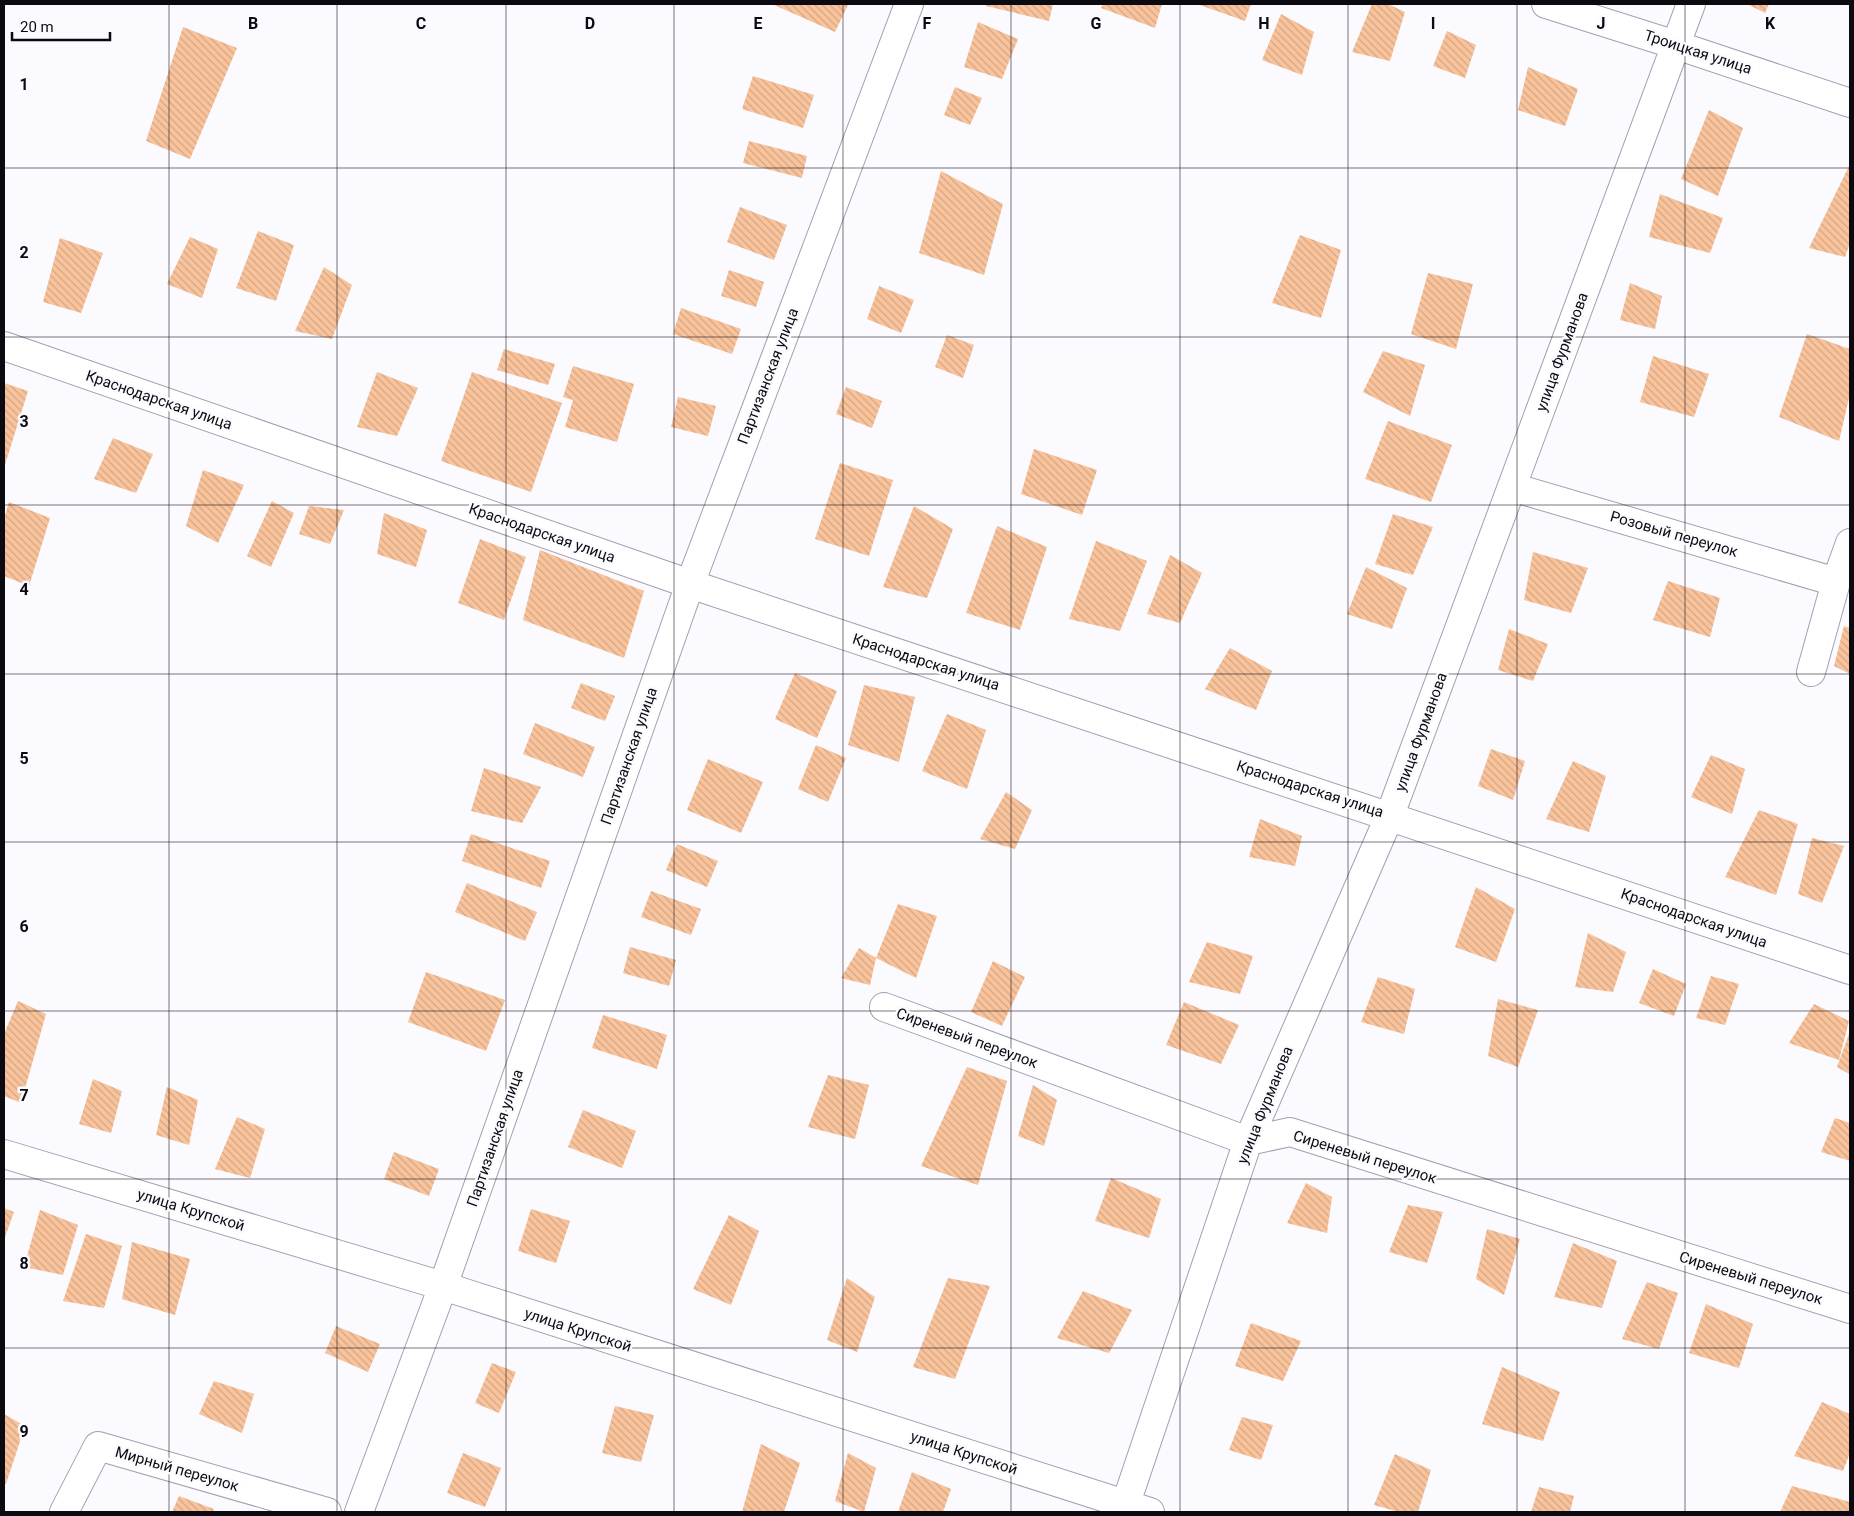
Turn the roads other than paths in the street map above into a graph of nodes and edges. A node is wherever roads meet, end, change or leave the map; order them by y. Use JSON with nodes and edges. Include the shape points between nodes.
{"nodes":[{"id":1,"x":909,"y":4,"type":"edge"},
{"id":2,"x":1546,"y":4,"type":"edge"},
{"id":3,"x":1691,"y":4,"type":"edge"},
{"id":4,"x":1676,"y":45,"type":"junction"},
{"id":5,"x":1850,"y":103,"type":"edge"},
{"id":6,"x":4,"y":346,"type":"edge"},
{"id":7,"x":1512,"y":487,"type":"junction"},
{"id":8,"x":1850,"y":543,"type":"edge"},
{"id":9,"x":1836,"y":582,"type":"junction"},
{"id":10,"x":690,"y":584,"type":"junction"},
{"id":11,"x":1811,"y":672,"type":"dead end"},
{"id":12,"x":1390,"y":815,"type":"junction"},
{"id":13,"x":1850,"y":970,"type":"edge"},
{"id":14,"x":884,"y":1007,"type":"dead end"},
{"id":15,"x":1248,"y":1140,"type":"junction"},
{"id":16,"x":4,"y":1154,"type":"edge"},
{"id":17,"x":442,"y":1286,"type":"junction"},
{"id":18,"x":1850,"y":1309,"type":"edge"},
{"id":19,"x":1133,"y":1510,"type":"edge"},
{"id":20,"x":64,"y":1512,"type":"edge"},
{"id":21,"x":328,"y":1512,"type":"edge"},
{"id":22,"x":359,"y":1512,"type":"edge"}],
"edges":[{"from":1,"to":10,"type":"street","name":"Партизанская улица"},
{"from":2,"to":4,"type":"street","name":"Троицкая улица"},
{"from":3,"to":4,"type":"street","name":"улица Фурманова"},
{"from":4,"to":5,"type":"street","name":"Троицкая улица"},
{"from":4,"to":7,"type":"street","name":"улица Фурманова"},
{"from":6,"to":10,"type":"street","name":"Краснодарская улица"},
{"from":7,"to":9,"type":"street","name":"Розовый переулок"},
{"from":7,"to":12,"type":"street","name":"улица Фурманова"},
{"from":8,"to":9,"type":"street"},
{"from":9,"to":11,"type":"street"},
{"from":10,"to":12,"type":"street","name":"Краснодарская улица"},
{"from":10,"to":17,"type":"street","name":"Партизанская улица"},
{"from":12,"to":13,"type":"street","name":"Краснодарская улица"},
{"from":12,"to":15,"type":"street","name":"улица Фурманова"},
{"from":14,"to":15,"type":"street","name":"Сиреневый переулок"},
{"from":15,"to":18,"type":"street","name":"Сиреневый переулок","via":[[1290,1132]]},
{"from":15,"to":19,"type":"street","name":"улица Фурманова"},
{"from":16,"to":17,"type":"street","name":"улица Крупской"},
{"from":17,"to":19,"type":"street","name":"улица Крупской"},
{"from":17,"to":22,"type":"street","name":"Партизанская улица"},
{"from":20,"to":21,"type":"street","name":"Мирный переулок","via":[[98,1446]]}]}
